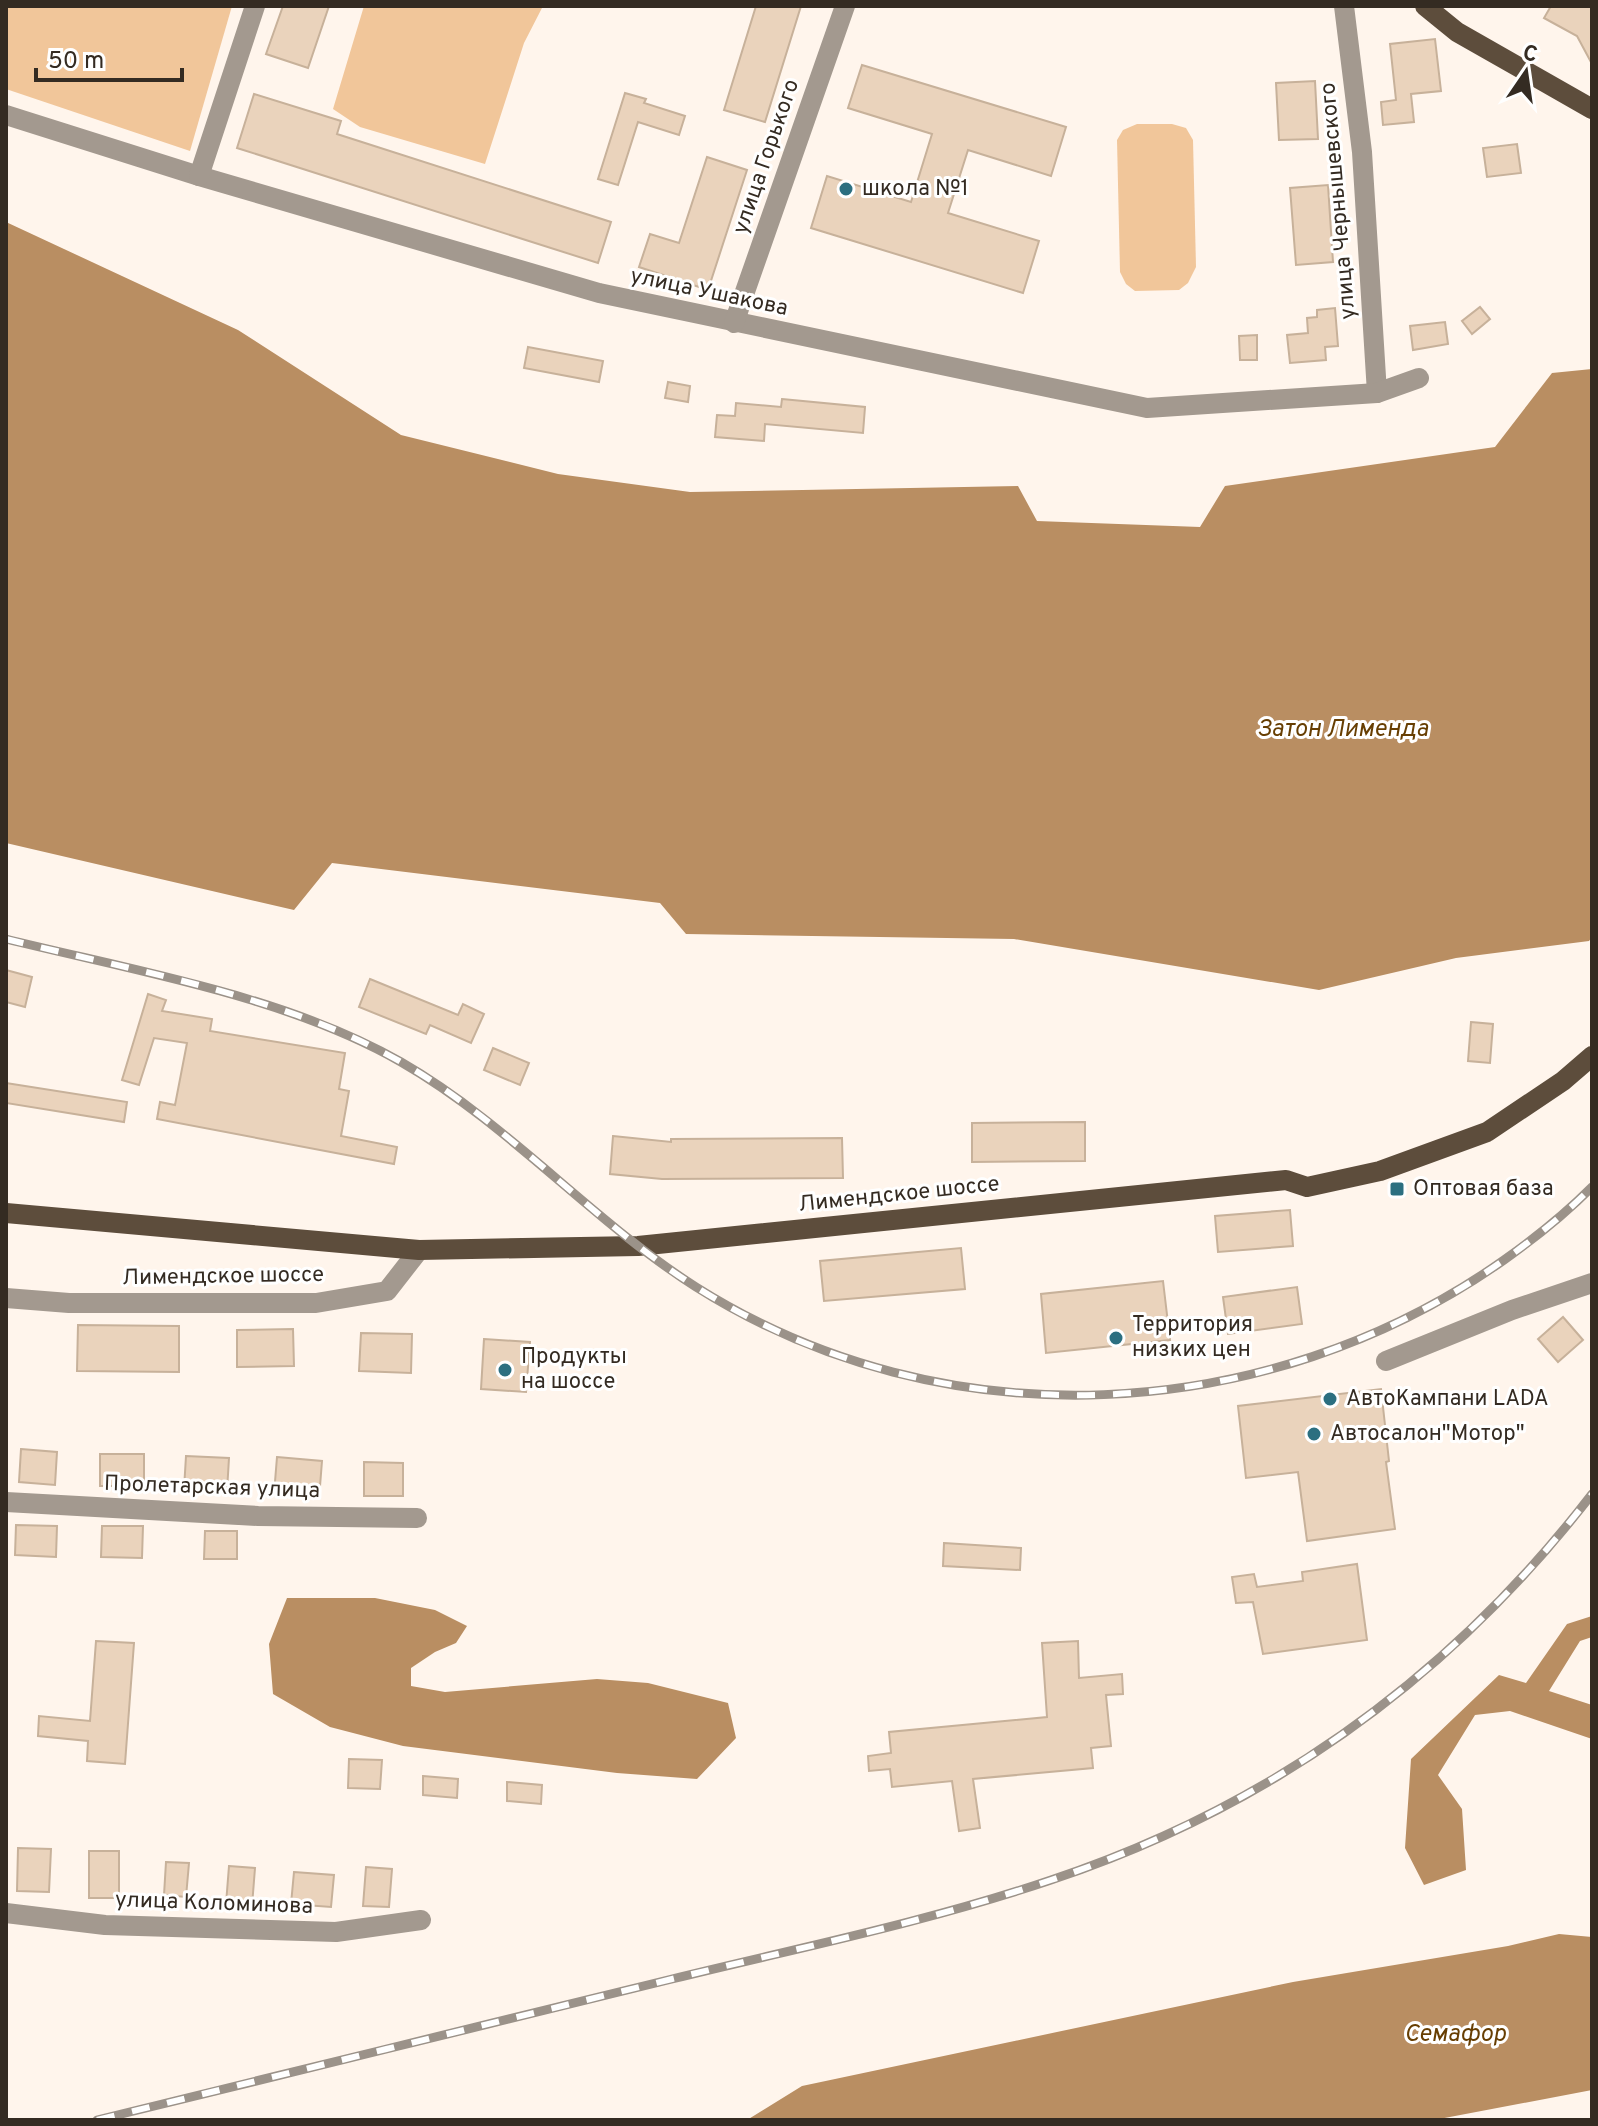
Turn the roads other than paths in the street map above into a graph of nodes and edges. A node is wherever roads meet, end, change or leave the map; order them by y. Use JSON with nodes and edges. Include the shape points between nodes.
{"nodes":[{"id":1,"x":255,"y":6,"type":"edge"},
{"id":2,"x":845,"y":6,"type":"edge"},
{"id":3,"x":1344,"y":6,"type":"edge"},
{"id":4,"x":1425,"y":6,"type":"edge"},
{"id":5,"x":1592,"y":109,"type":"edge"},
{"id":6,"x":6,"y":115,"type":"edge"},
{"id":7,"x":199,"y":176,"type":"junction"},
{"id":8,"x":734,"y":323,"type":"junction"},
{"id":9,"x":1419,"y":378,"type":"dead end"},
{"id":10,"x":1377,"y":393,"type":"junction"},
{"id":11,"x":1592,"y":1056,"type":"edge"},
{"id":12,"x":6,"y":1213,"type":"edge"},
{"id":13,"x":419,"y":1250,"type":"junction"},
{"id":14,"x":1592,"y":1283,"type":"edge"},
{"id":15,"x":6,"y":1298,"type":"edge"},
{"id":16,"x":1386,"y":1361,"type":"dead end"},
{"id":17,"x":6,"y":1502,"type":"edge"},
{"id":18,"x":417,"y":1518,"type":"dead end"},
{"id":19,"x":6,"y":1913,"type":"edge"},
{"id":20,"x":421,"y":1920,"type":"dead end"}],
"edges":[{"from":1,"to":7,"type":"street"},
{"from":2,"to":8,"type":"street","name":"улица Горького"},
{"from":3,"to":10,"type":"street","name":"улица Чернышевского","via":[[1362,152]]},
{"from":4,"to":5,"type":"main road","via":[[1457,32]]},
{"from":6,"to":7,"type":"street","name":"улица Ушакова"},
{"from":7,"to":8,"type":"street","name":"улица Ушакова","via":[[599,293]]},
{"from":8,"to":10,"type":"street","name":"улица Ушакова","via":[[1147,408]]},
{"from":9,"to":10,"type":"street","name":"улица Ушакова"},
{"from":11,"to":13,"type":"main road","name":"Лимендское шоссе","via":[[1487,1132],[1380,1171],[1307,1187],[1286,1180],[638,1246]]},
{"from":12,"to":13,"type":"main road","name":"Лимендское шоссе"},
{"from":13,"to":15,"type":"street","name":"Лимендское шоссе","via":[[387,1291],[316,1303]]},
{"from":14,"to":16,"type":"street"},
{"from":17,"to":18,"type":"street","name":"Пролетарская улица","via":[[258,1516]]},
{"from":19,"to":20,"type":"street","name":"улица Коломинова","via":[[105,1925],[336,1932]]}]}
